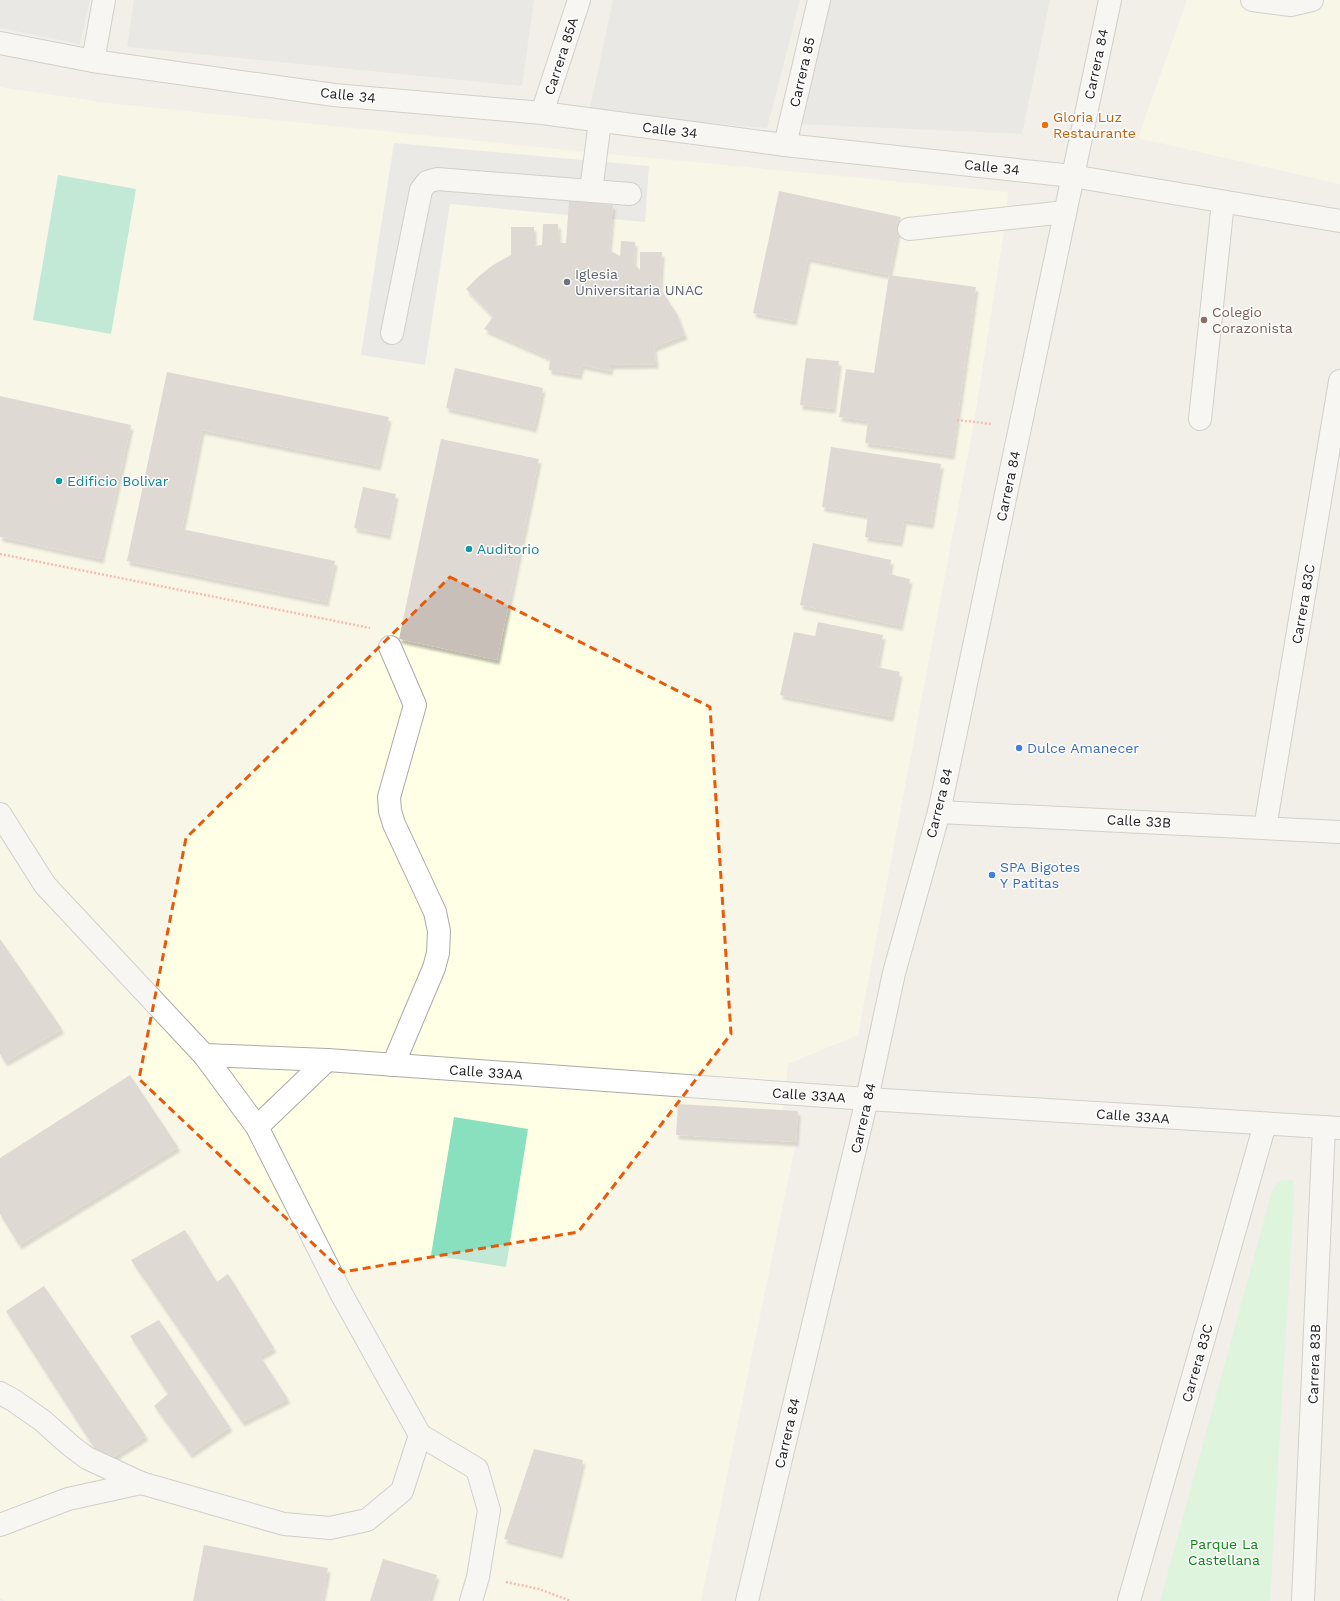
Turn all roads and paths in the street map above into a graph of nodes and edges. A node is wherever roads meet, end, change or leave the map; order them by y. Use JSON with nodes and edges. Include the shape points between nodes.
{"nodes":[{"id":1,"x":104,"y":0,"type":"edge"},
{"id":2,"x":579,"y":0,"type":"edge"},
{"id":3,"x":819,"y":0,"type":"edge"},
{"id":4,"x":1110,"y":0,"type":"edge"},
{"id":5,"x":1252,"y":0,"type":"edge"},
{"id":6,"x":1312,"y":0,"type":"edge"},
{"id":7,"x":0,"y":43,"type":"edge"},
{"id":8,"x":93,"y":61,"type":"junction"},
{"id":9,"x":542,"y":113,"type":"junction"},
{"id":10,"x":600,"y":121,"type":"junction"},
{"id":11,"x":785,"y":144,"type":"junction"},
{"id":12,"x":1072,"y":176,"type":"junction"},
{"id":13,"x":592,"y":191,"type":"junction"},
{"id":14,"x":630,"y":194,"type":"dead end"},
{"id":15,"x":1223,"y":202,"type":"junction"},
{"id":16,"x":1065,"y":212,"type":"junction"},
{"id":17,"x":1340,"y":221,"type":"edge"},
{"id":18,"x":909,"y":229,"type":"dead end"},
{"id":19,"x":392,"y":333,"type":"dead end"},
{"id":20,"x":1340,"y":381,"type":"edge"},
{"id":21,"x":1200,"y":418,"type":"dead end"},
{"id":22,"x":957,"y":420,"type":"dead end"},
{"id":23,"x":1020,"y":428,"type":"junction"},
{"id":24,"x":0,"y":554,"type":"edge"},
{"id":25,"x":390,"y":648,"type":"joint"},
{"id":26,"x":939,"y":812,"type":"junction"},
{"id":27,"x":0,"y":814,"type":"edge"},
{"id":28,"x":1265,"y":828,"type":"junction"},
{"id":29,"x":1340,"y":832,"type":"edge"},
{"id":30,"x":204,"y":1055,"type":"junction"},
{"id":31,"x":327,"y":1060,"type":"junction"},
{"id":32,"x":393,"y":1065,"type":"junction"},
{"id":33,"x":867,"y":1099,"type":"junction"},
{"id":34,"x":1264,"y":1124,"type":"junction"},
{"id":35,"x":257,"y":1127,"type":"junction"},
{"id":36,"x":1332,"y":1128,"type":"edge"},
{"id":37,"x":0,"y":1393,"type":"edge"},
{"id":38,"x":420,"y":1435,"type":"junction"},
{"id":39,"x":142,"y":1483,"type":"junction"},
{"id":40,"x":0,"y":1525,"type":"edge"},
{"id":41,"x":478,"y":1577,"type":"junction"},
{"id":42,"x":471,"y":1601,"type":"edge"},
{"id":43,"x":571,"y":1601,"type":"edge"},
{"id":44,"x":747,"y":1601,"type":"edge"},
{"id":45,"x":1129,"y":1601,"type":"edge"},
{"id":46,"x":1303,"y":1601,"type":"edge"}],
"edges":[{"from":1,"to":8,"type":"street"},
{"from":2,"to":9,"type":"street","name":"Carrera 85A"},
{"from":3,"to":11,"type":"street","name":"Carrera 85"},
{"from":4,"to":12,"type":"street","name":"Carrera 84"},
{"from":5,"to":6,"type":"street","via":[[1291,5]]},
{"from":7,"to":8,"type":"street","name":"Calle 34"},
{"from":8,"to":9,"type":"street","name":"Calle 34","via":[[334,95]]},
{"from":9,"to":10,"type":"street","name":"Calle 34"},
{"from":10,"to":11,"type":"street","name":"Calle 34"},
{"from":10,"to":13,"type":"street"},
{"from":11,"to":12,"type":"street","name":"Calle 34"},
{"from":12,"to":15,"type":"street","name":"Calle 34"},
{"from":12,"to":16,"type":"street","name":"Carrera 84"},
{"from":13,"to":14,"type":"street"},
{"from":13,"to":19,"type":"street","via":[[436,179],[427,182],[421,190]]},
{"from":15,"to":17,"type":"street","name":"Calle 34"},
{"from":15,"to":21,"type":"street"},
{"from":16,"to":18,"type":"street"},
{"from":16,"to":23,"type":"street","name":"Carrera 84"},
{"from":20,"to":28,"type":"street","name":"Carrera 83C"},
{"from":22,"to":23,"type":"path"},
{"from":23,"to":26,"type":"street","name":"Carrera 84"},
{"from":24,"to":25,"type":"path","via":[[379,629]]},
{"from":25,"to":32,"type":"street","via":[[414,705],[389,797],[390,810],[435,912],[439,931],[434,968]]},
{"from":26,"to":28,"type":"street","name":"Calle 33B"},
{"from":26,"to":33,"type":"street","name":"Carrera 84","via":[[894,972]]},
{"from":27,"to":30,"type":"street","via":[[45,885]]},
{"from":28,"to":29,"type":"street","name":"Calle 33B"},
{"from":30,"to":31,"type":"street","name":"Calle 33AA"},
{"from":30,"to":35,"type":"street"},
{"from":31,"to":32,"type":"street","name":"Calle 33AA"},
{"from":31,"to":35,"type":"street"},
{"from":32,"to":33,"type":"street","name":"Calle 33AA"},
{"from":33,"to":34,"type":"street","name":"Calle 33AA"},
{"from":33,"to":44,"type":"street","name":"Carrera 84"},
{"from":34,"to":36,"type":"street","name":"Calle 33AA"},
{"from":34,"to":45,"type":"street","name":"Carrera 83C"},
{"from":35,"to":38,"type":"street","via":[[342,1295]]},
{"from":36,"to":46,"type":"street","name":"Carrera 83B"},
{"from":37,"to":39,"type":"street","via":[[38,1417],[87,1458]]},
{"from":38,"to":39,"type":"street","via":[[402,1491],[367,1520],[330,1528],[284,1524]]},
{"from":38,"to":41,"type":"street","via":[[477,1469],[489,1510]]},
{"from":39,"to":40,"type":"street","via":[[68,1499]]},
{"from":41,"to":42,"type":"street"},
{"from":41,"to":43,"type":"path","via":[[539,1589]]}]}
